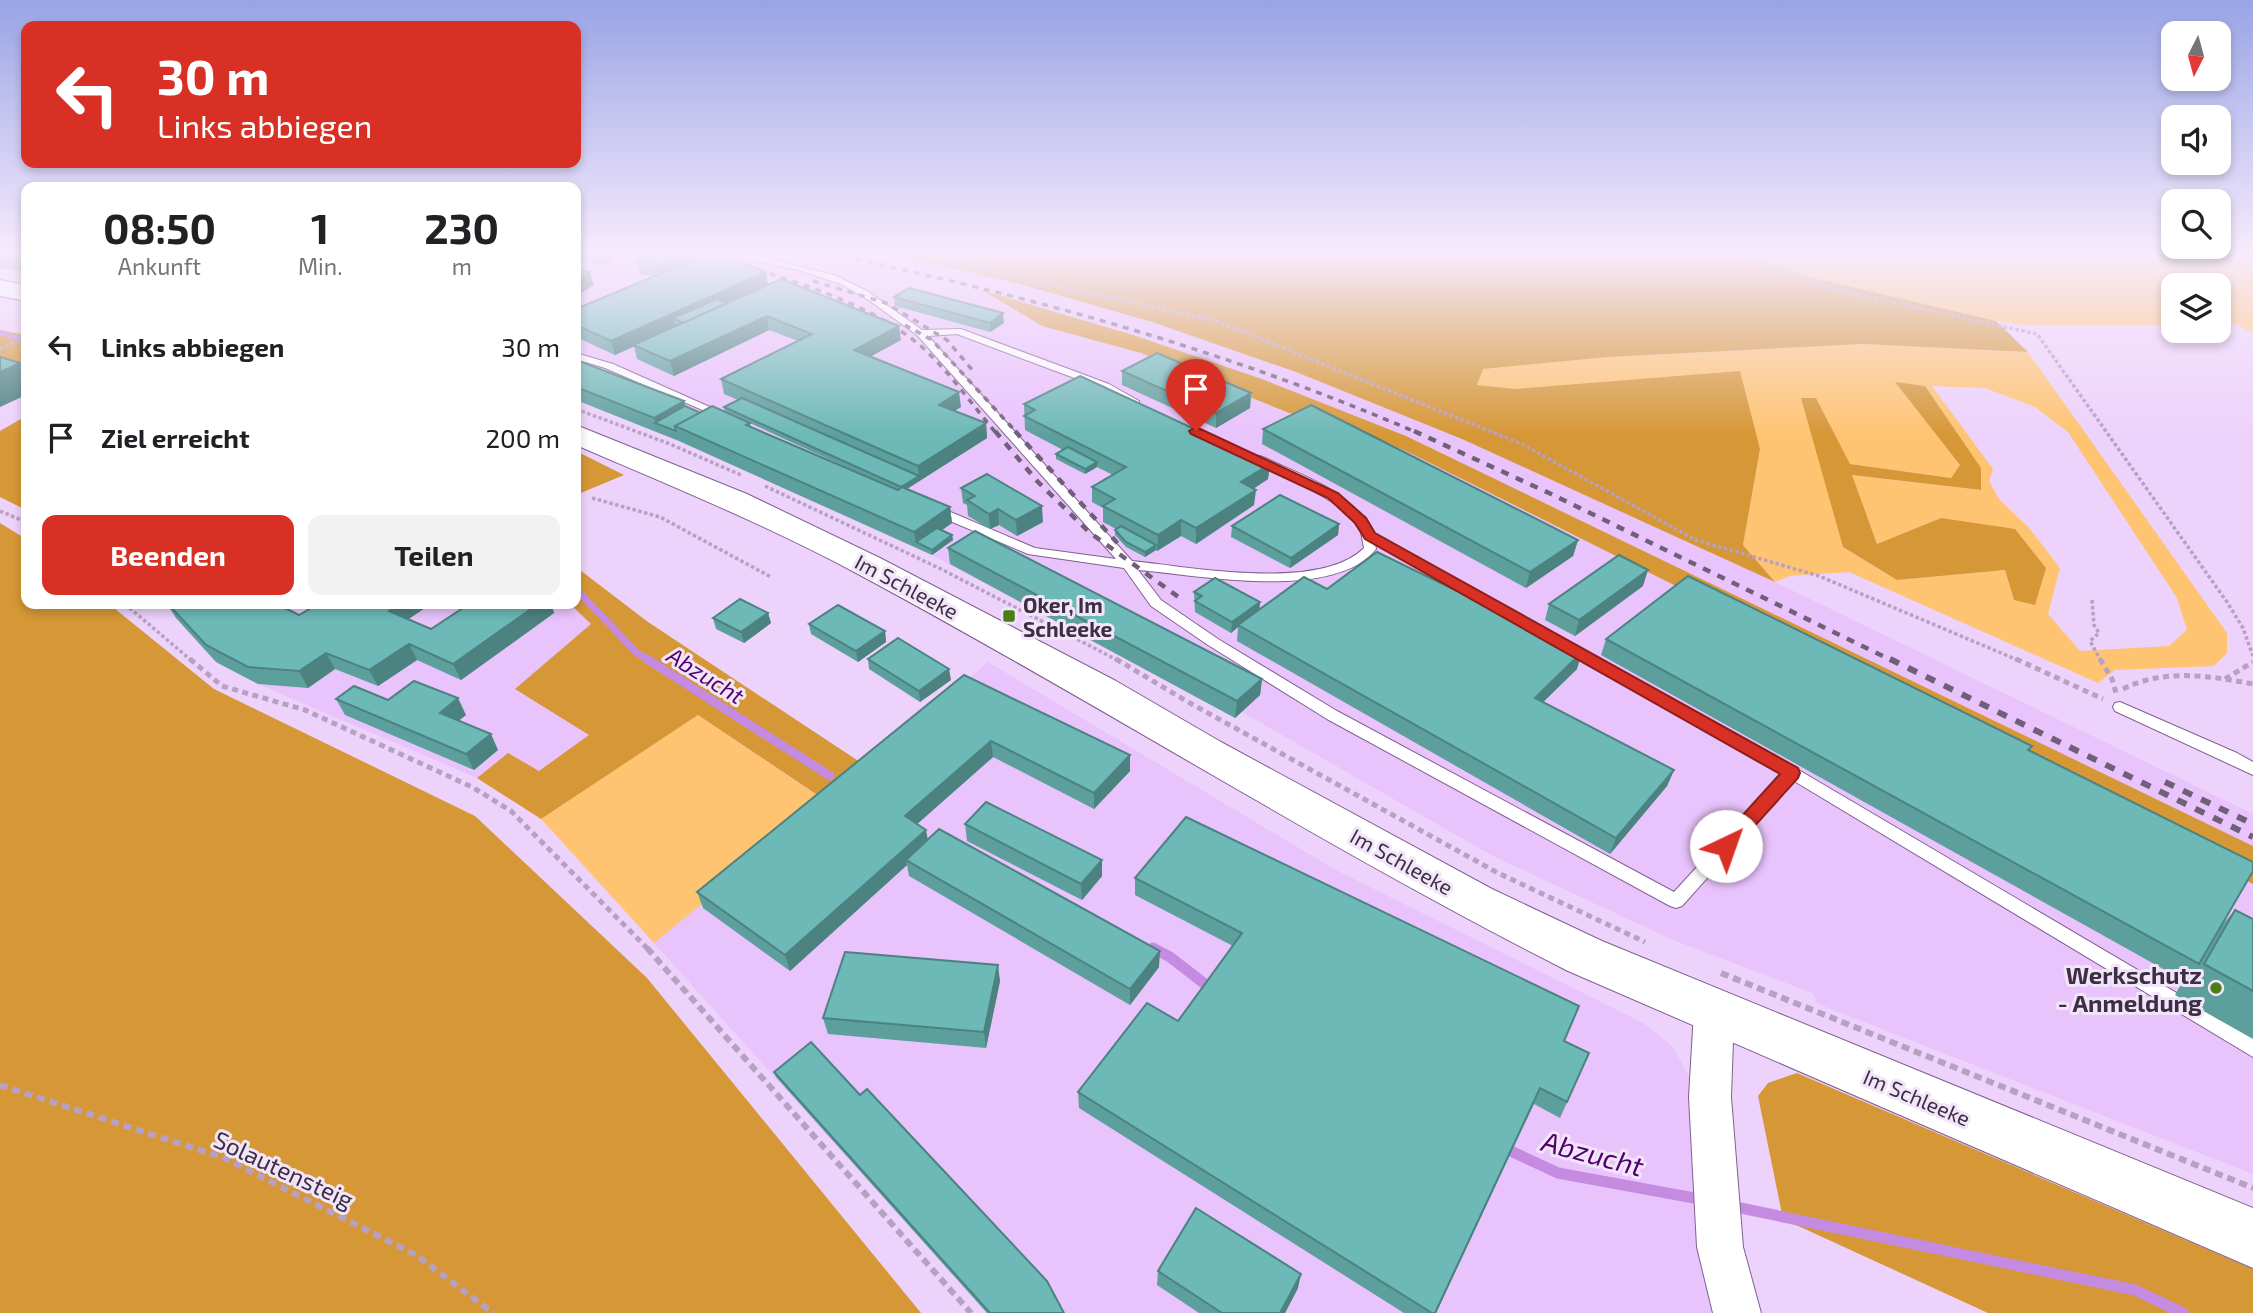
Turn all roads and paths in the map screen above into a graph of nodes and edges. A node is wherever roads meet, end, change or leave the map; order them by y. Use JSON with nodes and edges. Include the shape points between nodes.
{"nodes":[{"id":1,"x":891,"y":313,"type":"edge"},
{"id":2,"x":1181,"y":313,"type":"edge"},
{"id":3,"x":1936,"y":313,"type":"edge"},
{"id":4,"x":920,"y":333,"type":"junction"},
{"id":5,"x":21,"y":340,"type":"edge"},
{"id":6,"x":1,"y":349,"type":"edge"},
{"id":7,"x":581,"y":358,"type":"edge"},
{"id":8,"x":581,"y":410,"type":"edge"},
{"id":9,"x":1151,"y":410,"type":"edge"},
{"id":10,"x":739,"y":422,"type":"edge"},
{"id":11,"x":581,"y":436,"type":"edge"},
{"id":12,"x":1236,"y":450,"type":"edge"},
{"id":13,"x":592,"y":498,"type":"dead end"},
{"id":14,"x":923,"y":505,"type":"edge"},
{"id":15,"x":0,"y":511,"type":"edge"},
{"id":16,"x":21,"y":520,"type":"edge"},
{"id":17,"x":1370,"y":536,"type":"junction"},
{"id":18,"x":1128,"y":565,"type":"junction"},
{"id":19,"x":771,"y":578,"type":"dead end"},
{"id":20,"x":2092,"y":600,"type":"dead end"},
{"id":21,"x":131,"y":609,"type":"edge"},
{"id":22,"x":1076,"y":647,"type":"dead end"},
{"id":23,"x":2253,"y":656,"type":"edge"},
{"id":24,"x":1100,"y":659,"type":"dead end"},
{"id":25,"x":2253,"y":662,"type":"edge"},
{"id":26,"x":2225,"y":679,"type":"junction"},
{"id":27,"x":2253,"y":684,"type":"edge"},
{"id":28,"x":2120,"y":707,"type":"joint"},
{"id":29,"x":2253,"y":769,"type":"edge"},
{"id":30,"x":1791,"y":773,"type":"junction"},
{"id":31,"x":1650,"y":944,"type":"dead end"},
{"id":32,"x":1712,"y":990,"type":"junction"},
{"id":33,"x":2253,"y":1048,"type":"edge"},
{"id":34,"x":0,"y":1085,"type":"edge"},
{"id":35,"x":2253,"y":1188,"type":"edge"},
{"id":36,"x":2253,"y":1238,"type":"edge"},
{"id":37,"x":493,"y":1313,"type":"edge"},
{"id":38,"x":971,"y":1313,"type":"edge"},
{"id":39,"x":1737,"y":1313,"type":"edge"}],
"edges":[{"from":1,"to":4,"type":"lane"},
{"from":2,"to":28,"type":"path","via":[[1216,321],[1522,444],[1696,540],[1819,576],[1968,637]]},
{"from":3,"to":23,"type":"path","via":[[2037,334],[2232,612]]},
{"from":4,"to":9,"type":"lane","via":[[958,331],[1105,386]]},
{"from":4,"to":18,"type":"lane"},
{"from":5,"to":6,"type":"path"},
{"from":7,"to":10,"type":"lane"},
{"from":8,"to":31,"type":"path","via":[[682,449],[941,569],[1106,653],[1498,873]]},
{"from":11,"to":32,"type":"main road","name":"Im Schleeke","via":[[699,485],[868,565],[1475,902],[1585,956]]},
{"from":12,"to":17,"type":"lane","via":[[1333,495]]},
{"from":13,"to":19,"type":"path","via":[[660,517]]},
{"from":14,"to":18,"type":"lane","via":[[1032,551]]},
{"from":15,"to":16,"type":"path"},
{"from":17,"to":18,"type":"lane","via":[[1370,549],[1359,560],[1307,576],[1271,578]]},
{"from":17,"to":30,"type":"lane"},
{"from":18,"to":30,"type":"lane","via":[[1156,603],[1332,715],[1676,901]]},
{"from":20,"to":26,"type":"path","via":[[2099,634],[2090,641],[2114,680],[2116,694],[2149,678]]},
{"from":21,"to":38,"type":"path","via":[[222,686],[305,710],[472,786],[511,811],[634,933]]},
{"from":22,"to":24,"type":"path"},
{"from":25,"to":26,"type":"path"},
{"from":26,"to":27,"type":"path"},
{"from":28,"to":29,"type":"lane"},
{"from":30,"to":33,"type":"lane"},
{"from":32,"to":35,"type":"path"},
{"from":32,"to":36,"type":"main road","name":"Im Schleeke"},
{"from":32,"to":39,"type":"street","via":[[1710,1097],[1720,1247]]},
{"from":34,"to":37,"type":"path","name":"Solautensteig","via":[[224,1158],[416,1255]]}]}
